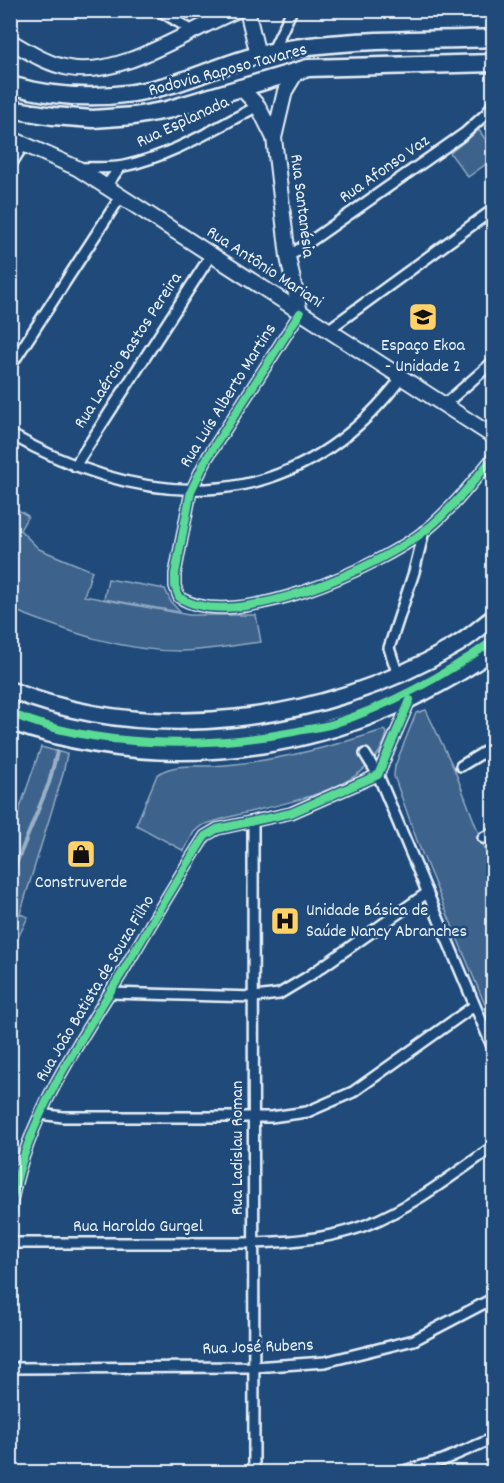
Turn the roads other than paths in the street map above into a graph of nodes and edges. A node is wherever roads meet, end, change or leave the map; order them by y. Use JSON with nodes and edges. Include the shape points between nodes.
{"nodes":[{"id":1,"x":159,"y":10,"type":"edge"},
{"id":2,"x":238,"y":10,"type":"edge"},
{"id":3,"x":247,"y":10,"type":"edge"},
{"id":4,"x":292,"y":10,"type":"edge"},
{"id":5,"x":191,"y":30,"type":"junction"},
{"id":6,"x":494,"y":38,"type":"edge"},
{"id":7,"x":10,"y":40,"type":"edge"},
{"id":8,"x":265,"y":53,"type":"junction"},
{"id":9,"x":494,"y":63,"type":"edge"},
{"id":10,"x":297,"y":71,"type":"junction"},
{"id":11,"x":10,"y":85,"type":"edge"},
{"id":12,"x":240,"y":87,"type":"junction"},
{"id":13,"x":494,"y":102,"type":"edge"},
{"id":14,"x":258,"y":106,"type":"junction"},
{"id":15,"x":10,"y":109,"type":"edge"},
{"id":16,"x":10,"y":138,"type":"edge"},
{"id":17,"x":274,"y":138,"type":"junction"},
{"id":18,"x":24,"y":144,"type":"junction"},
{"id":19,"x":10,"y":166,"type":"edge"},
{"id":20,"x":120,"y":167,"type":"junction"},
{"id":21,"x":77,"y":168,"type":"junction"},
{"id":22,"x":106,"y":186,"type":"junction"},
{"id":23,"x":120,"y":196,"type":"junction"},
{"id":24,"x":494,"y":209,"type":"edge"},
{"id":25,"x":211,"y":255,"type":"junction"},
{"id":26,"x":288,"y":257,"type":"junction"},
{"id":27,"x":300,"y":313,"type":"junction"},
{"id":28,"x":328,"y":330,"type":"junction"},
{"id":29,"x":494,"y":361,"type":"edge"},
{"id":30,"x":10,"y":367,"type":"edge"},
{"id":31,"x":402,"y":377,"type":"junction"},
{"id":32,"x":444,"y":405,"type":"junction"},
{"id":33,"x":10,"y":434,"type":"edge"},
{"id":34,"x":494,"y":437,"type":"edge"},
{"id":35,"x":494,"y":456,"type":"edge"},
{"id":36,"x":75,"y":466,"type":"junction"},
{"id":37,"x":191,"y":491,"type":"junction"},
{"id":38,"x":424,"y":531,"type":"junction"},
{"id":39,"x":494,"y":617,"type":"edge"},
{"id":40,"x":494,"y":650,"type":"edge"},
{"id":41,"x":398,"y":675,"type":"junction"},
{"id":42,"x":10,"y":690,"type":"edge"},
{"id":43,"x":410,"y":700,"type":"junction"},
{"id":44,"x":10,"y":722,"type":"edge"},
{"id":45,"x":494,"y":746,"type":"edge"},
{"id":46,"x":366,"y":754,"type":"dead end"},
{"id":47,"x":461,"y":766,"type":"dead end"},
{"id":48,"x":378,"y":775,"type":"junction"},
{"id":49,"x":253,"y":823,"type":"junction"},
{"id":50,"x":494,"y":832,"type":"edge"},
{"id":51,"x":483,"y":838,"type":"dead end"},
{"id":52,"x":427,"y":892,"type":"junction"},
{"id":53,"x":109,"y":993,"type":"junction"},
{"id":54,"x":255,"y":997,"type":"junction"},
{"id":55,"x":474,"y":1006,"type":"junction"},
{"id":56,"x":494,"y":1051,"type":"edge"},
{"id":57,"x":40,"y":1114,"type":"junction"},
{"id":58,"x":254,"y":1117,"type":"junction"},
{"id":59,"x":494,"y":1146,"type":"edge"},
{"id":60,"x":10,"y":1212,"type":"edge"},
{"id":61,"x":254,"y":1242,"type":"junction"},
{"id":62,"x":10,"y":1243,"type":"edge"},
{"id":63,"x":494,"y":1298,"type":"edge"},
{"id":64,"x":254,"y":1367,"type":"junction"},
{"id":65,"x":10,"y":1368,"type":"edge"},
{"id":66,"x":494,"y":1438,"type":"edge"},
{"id":67,"x":254,"y":1473,"type":"edge"},
{"id":68,"x":400,"y":1473,"type":"edge"}],
"edges":[{"from":1,"to":5,"type":"street"},
{"from":2,"to":5,"type":"main road"},
{"from":3,"to":8,"type":"main road"},
{"from":4,"to":8,"type":"street"},
{"from":5,"to":7,"type":"main road","via":[[127,61],[92,69],[53,64]]},
{"from":6,"to":8,"type":"highway","name":"Rodovia Raposo Tavares","via":[[305,47]]},
{"from":8,"to":11,"type":"highway","name":"Rodovia Raposo Tavares","via":[[177,83],[117,96],[64,95]]},
{"from":9,"to":10,"type":"highway","name":"Rodovia Raposo Tavares","via":[[335,65]]},
{"from":10,"to":12,"type":"highway","name":"Rodovia Raposo Tavares"},
{"from":10,"to":17,"type":"main road","name":"Rua Santanésia","via":[[285,92]]},
{"from":12,"to":14,"type":"main road","name":"Rua Santanésia"},
{"from":12,"to":15,"type":"highway","name":"Rodovia Raposo Tavares","via":[[168,110],[134,116],[63,117]]},
{"from":13,"to":26,"type":"street","name":"Rua Afonso Vaz","via":[[465,133]]},
{"from":14,"to":17,"type":"main road","name":"Rua Santanésia"},
{"from":14,"to":20,"type":"street","name":"Rua Esplanada","via":[[173,149]]},
{"from":16,"to":18,"type":"main road","name":"Rua Antônio Mariani"},
{"from":17,"to":26,"type":"main road","name":"Rua Santanésia"},
{"from":18,"to":19,"type":"street"},
{"from":18,"to":21,"type":"main road","name":"Rua Antônio Mariani"},
{"from":20,"to":21,"type":"street","name":"Rua Esplanada"},
{"from":20,"to":22,"type":"street","name":"Rua Esplanada"},
{"from":21,"to":22,"type":"main road","name":"Rua Antônio Mariani"},
{"from":22,"to":23,"type":"main road","name":"Rua Antônio Mariani"},
{"from":23,"to":25,"type":"main road","name":"Rua Antônio Mariani"},
{"from":23,"to":30,"type":"street"},
{"from":24,"to":28,"type":"street"},
{"from":25,"to":27,"type":"main road","name":"Rua Antônio Mariani"},
{"from":25,"to":36,"type":"street","name":"Rua Laércio Bastos Pereira"},
{"from":26,"to":27,"type":"main road","name":"Rua Santanésia"},
{"from":27,"to":28,"type":"main road","name":"Rua Antônio Mariani"},
{"from":27,"to":37,"type":"street","name":"Rua Luís Alberto Martins","via":[[207,458]]},
{"from":28,"to":31,"type":"main road","name":"Rua Antônio Mariani"},
{"from":29,"to":32,"type":"street"},
{"from":31,"to":32,"type":"main road","name":"Rua Antônio Mariani"},
{"from":31,"to":37,"type":"street","via":[[360,424],[316,456],[266,478]]},
{"from":32,"to":34,"type":"main road","name":"Rua Antônio Mariani"},
{"from":33,"to":36,"type":"street"},
{"from":35,"to":38,"type":"street","name":"Rua Luís Alberto Martins","via":[[464,493]]},
{"from":36,"to":37,"type":"street","via":[[118,481]]},
{"from":37,"to":38,"type":"street","name":"Rua Luís Alberto Martins","via":[[175,586],[183,600],[207,607],[255,604],[310,589],[367,565]]},
{"from":38,"to":41,"type":"street","via":[[389,648]]},
{"from":39,"to":41,"type":"main road","via":[[455,646]]},
{"from":40,"to":43,"type":"main road"},
{"from":41,"to":42,"type":"main road","via":[[329,699],[229,719],[129,718]]},
{"from":43,"to":44,"type":"main road","via":[[316,735],[212,751],[154,752],[106,746]]},
{"from":43,"to":48,"type":"street"},
{"from":45,"to":47,"type":"street"},
{"from":46,"to":48,"type":"street"},
{"from":48,"to":49,"type":"street","name":"Rua João Batista de Souza Filho","via":[[291,813]]},
{"from":48,"to":52,"type":"street"},
{"from":49,"to":53,"type":"street","name":"Rua João Batista de Souza Filho","via":[[217,829],[206,836]]},
{"from":49,"to":54,"type":"street","name":"Rua Ladislau Roman"},
{"from":50,"to":51,"type":"street"},
{"from":52,"to":54,"type":"street","via":[[290,988],[279,994]]},
{"from":52,"to":55,"type":"street"},
{"from":53,"to":54,"type":"street"},
{"from":53,"to":57,"type":"street","name":"Rua João Batista de Souza Filho"},
{"from":54,"to":58,"type":"street","name":"Rua Ladislau Roman"},
{"from":55,"to":56,"type":"street"},
{"from":55,"to":58,"type":"street","via":[[337,1101],[307,1112]]},
{"from":57,"to":58,"type":"street"},
{"from":57,"to":60,"type":"street","name":"Rua João Batista de Souza Filho","via":[[22,1161]]},
{"from":58,"to":61,"type":"street","name":"Rua Ladislau Roman"},
{"from":59,"to":61,"type":"street","name":"Rua Haroldo Gurgel","via":[[420,1197],[365,1226],[327,1235]]},
{"from":61,"to":62,"type":"street","name":"Rua Haroldo Gurgel"},
{"from":61,"to":64,"type":"street","name":"Rua Ladislau Roman"},
{"from":63,"to":64,"type":"street","name":"Rua José Rubens","via":[[433,1332],[395,1346],[325,1362]]},
{"from":64,"to":65,"type":"street","name":"Rua José Rubens"},
{"from":64,"to":67,"type":"street","name":"Rua Ladislau Roman"},
{"from":66,"to":68,"type":"street"}]}
